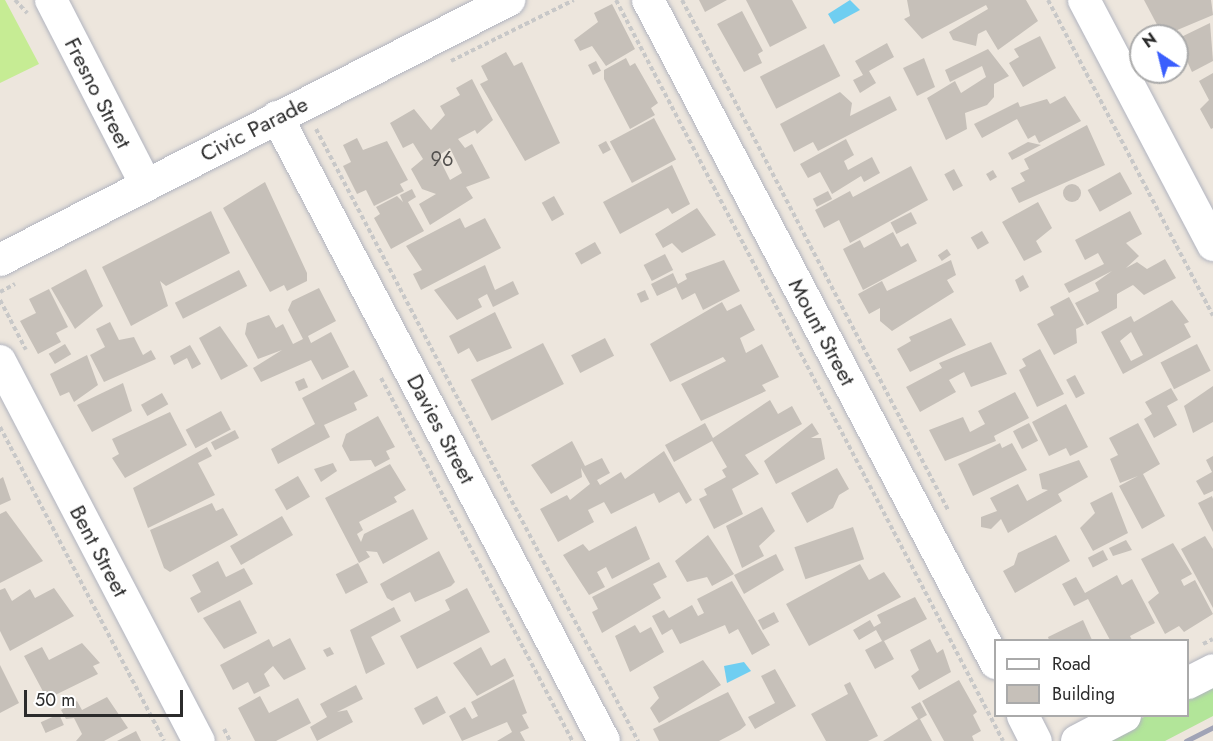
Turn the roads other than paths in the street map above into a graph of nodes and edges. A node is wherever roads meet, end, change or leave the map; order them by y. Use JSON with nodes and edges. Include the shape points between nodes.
{"nodes":[{"id":1,"x":51,"y":0,"type":"edge"},
{"id":2,"x":509,"y":0,"type":"edge"},
{"id":3,"x":648,"y":0,"type":"edge"},
{"id":4,"x":1084,"y":0,"type":"edge"},
{"id":5,"x":277,"y":117,"type":"junction"},
{"id":6,"x":146,"y":185,"type":"junction"},
{"id":7,"x":1213,"y":245,"type":"edge"},
{"id":8,"x":0,"y":260,"type":"edge"},
{"id":9,"x":0,"y":361,"type":"edge"},
{"id":10,"x":994,"y":659,"type":"edge"},
{"id":11,"x":1213,"y":670,"type":"edge"},
{"id":12,"x":1189,"y":682,"type":"edge"},
{"id":13,"x":1024,"y":717,"type":"edge"},
{"id":14,"x":1123,"y":717,"type":"edge"},
{"id":15,"x":199,"y":741,"type":"edge"},
{"id":16,"x":604,"y":741,"type":"edge"},
{"id":17,"x":1036,"y":741,"type":"edge"},
{"id":18,"x":1077,"y":741,"type":"edge"}],
"edges":[{"from":1,"to":6,"type":"street","name":"Fresno Street"},
{"from":2,"to":5,"type":"street","name":"Civic Parade"},
{"from":3,"to":10,"type":"street","name":"Mount Street"},
{"from":4,"to":7,"type":"street"},
{"from":5,"to":6,"type":"street","name":"Civic Parade"},
{"from":5,"to":16,"type":"street","name":"Davies Street"},
{"from":6,"to":8,"type":"street","name":"Civic Parade"},
{"from":9,"to":15,"type":"street","name":"Bent Street"},
{"from":11,"to":12,"type":"street"},
{"from":13,"to":17,"type":"street"},
{"from":14,"to":18,"type":"street"}]}
